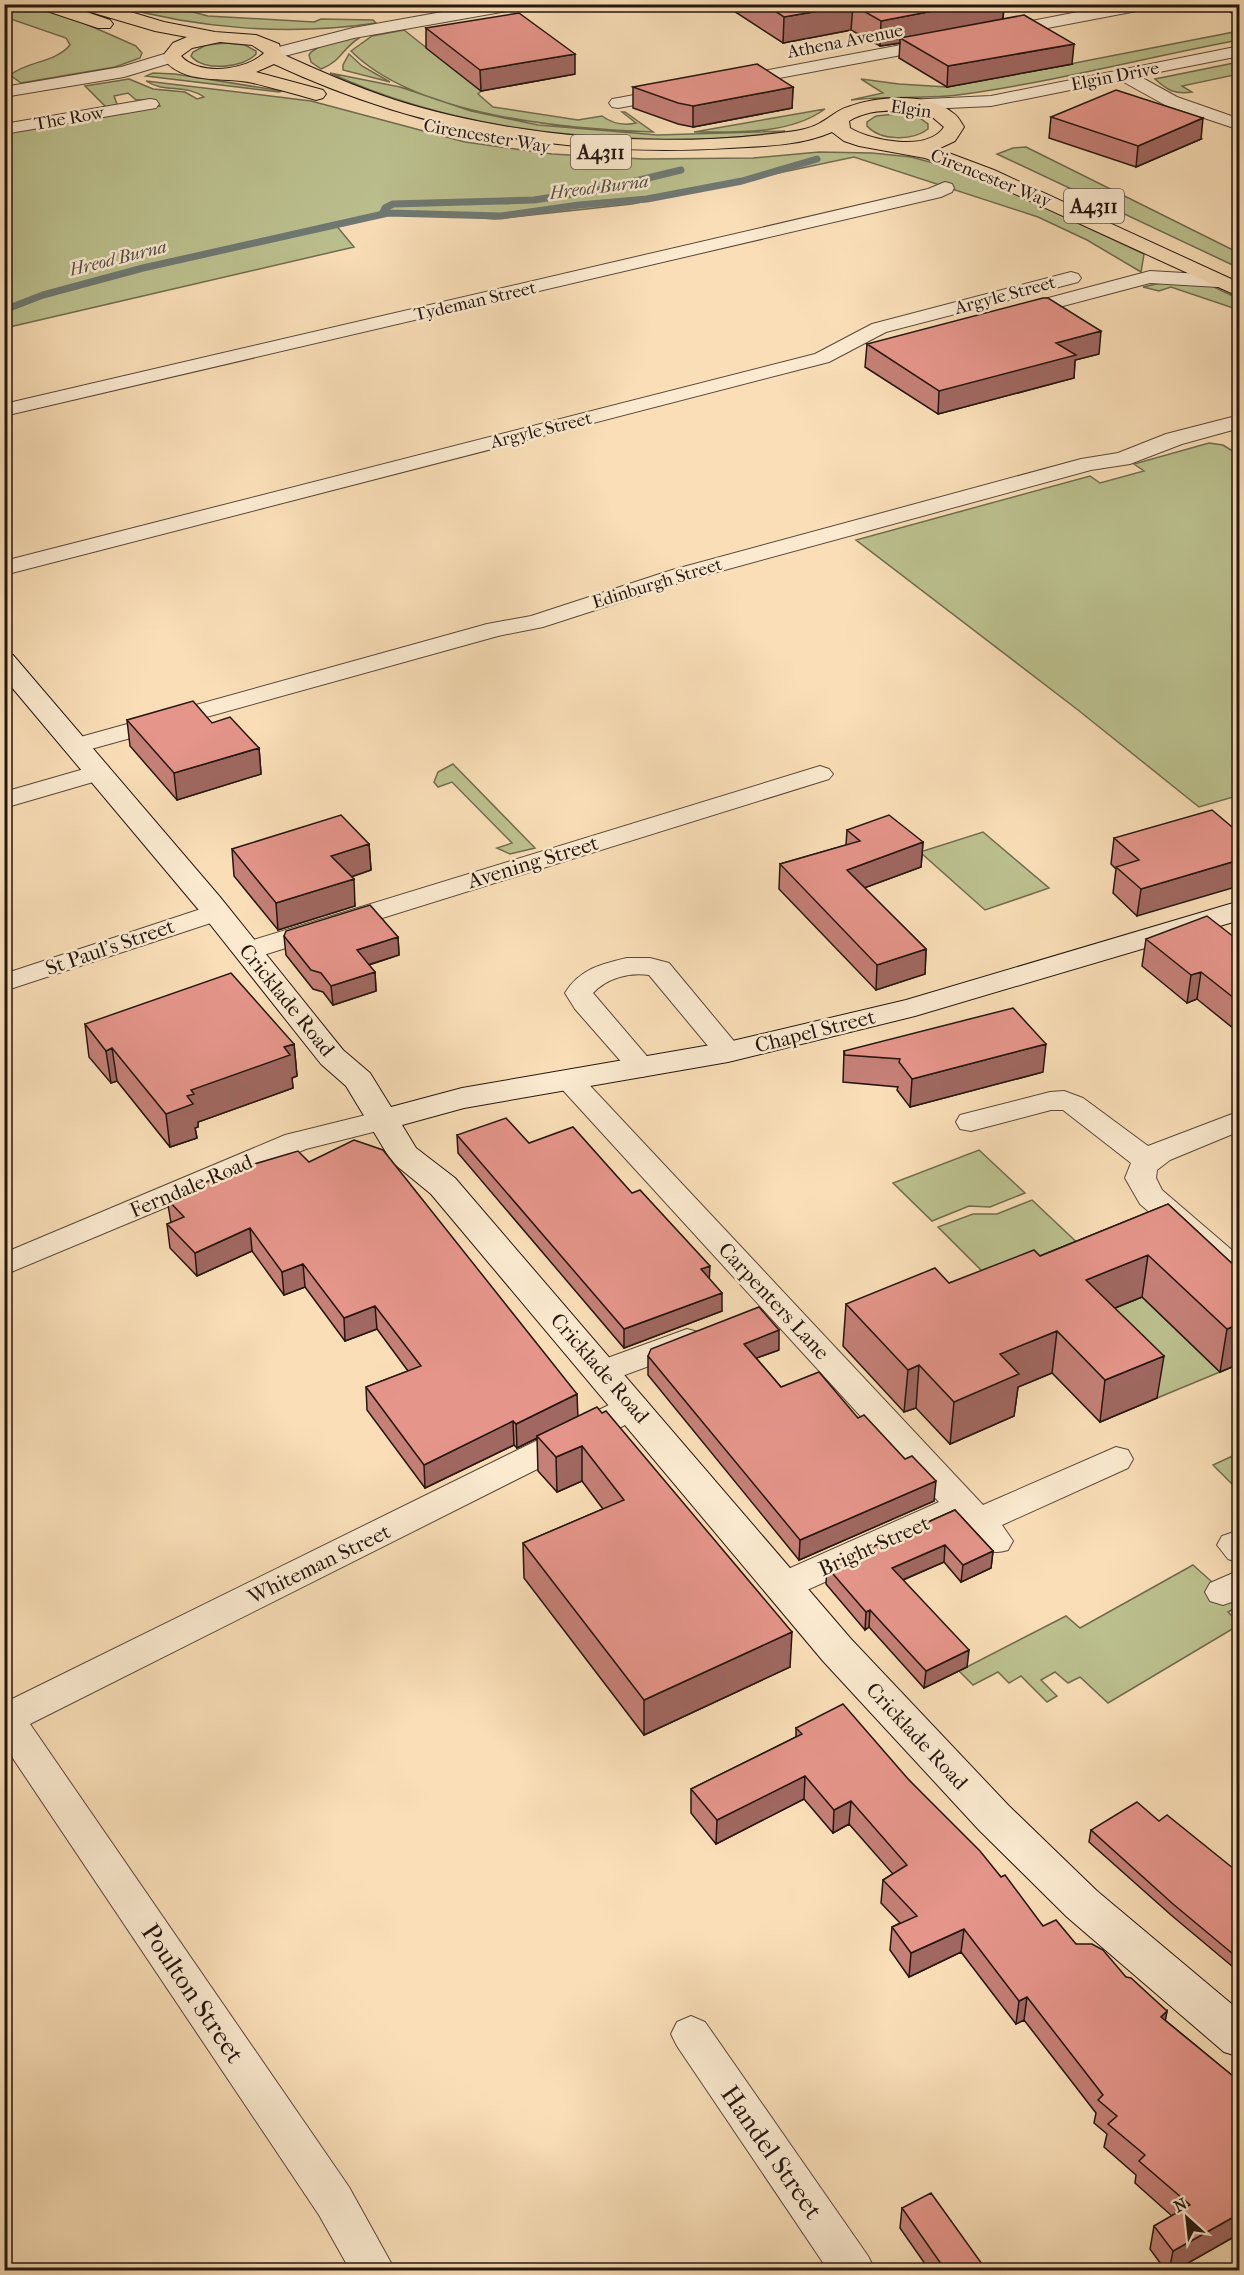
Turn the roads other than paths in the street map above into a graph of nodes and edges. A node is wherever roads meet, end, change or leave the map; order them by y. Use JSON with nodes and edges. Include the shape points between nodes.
{"nodes":[{"id":1,"x":44,"y":4,"type":"edge"},
{"id":2,"x":83,"y":4,"type":"edge"},
{"id":3,"x":463,"y":4,"type":"edge"},
{"id":4,"x":473,"y":4,"type":"edge"},
{"id":5,"x":1147,"y":4,"type":"edge"},
{"id":6,"x":510,"y":6,"type":"edge"},
{"id":7,"x":442,"y":17,"type":"junction"},
{"id":8,"x":353,"y":33,"type":"junction"},
{"id":9,"x":984,"y":35,"type":"edge"},
{"id":10,"x":226,"y":37,"type":"junction"},
{"id":11,"x":949,"y":41,"type":"edge"},
{"id":12,"x":1239,"y":51,"type":"edge"},
{"id":13,"x":273,"y":55,"type":"junction"},
{"id":14,"x":171,"y":56,"type":"junction"},
{"id":15,"x":744,"y":65,"type":"edge"},
{"id":16,"x":124,"y":72,"type":"junction"},
{"id":17,"x":214,"y":73,"type":"junction"},
{"id":18,"x":1122,"y":74,"type":"junction"},
{"id":19,"x":761,"y":76,"type":"junction"},
{"id":20,"x":717,"y":84,"type":"edge"},
{"id":21,"x":684,"y":90,"type":"edge"},
{"id":22,"x":4,"y":92,"type":"edge"},
{"id":23,"x":991,"y":101,"type":"junction"},
{"id":24,"x":135,"y":102,"type":"dead end"},
{"id":25,"x":618,"y":103,"type":"dead end"},
{"id":26,"x":906,"y":105,"type":"junction"},
{"id":27,"x":840,"y":121,"type":"junction"},
{"id":28,"x":1239,"y":125,"type":"edge"},
{"id":29,"x":4,"y":129,"type":"edge"},
{"id":30,"x":952,"y":131,"type":"junction"},
{"id":31,"x":868,"y":144,"type":"junction"},
{"id":32,"x":904,"y":147,"type":"junction"},
{"id":33,"x":945,"y":188,"type":"dead end"},
{"id":34,"x":1147,"y":246,"type":"junction"},
{"id":35,"x":1239,"y":273,"type":"edge"},
{"id":36,"x":1071,"y":278,"type":"dead end"},
{"id":37,"x":1150,"y":278,"type":"junction"},
{"id":38,"x":1218,"y":281,"type":"junction"},
{"id":39,"x":1239,"y":291,"type":"edge"},
{"id":40,"x":1029,"y":309,"type":"edge"},
{"id":41,"x":928,"y":335,"type":"edge"},
{"id":42,"x":861,"y":353,"type":"dead end"},
{"id":43,"x":4,"y":410,"type":"edge"},
{"id":44,"x":1239,"y":421,"type":"edge"},
{"id":45,"x":1217,"y":427,"type":"junction"},
{"id":46,"x":1239,"y":441,"type":"edge"},
{"id":47,"x":4,"y":567,"type":"edge"},
{"id":48,"x":4,"y":661,"type":"edge"},
{"id":49,"x":75,"y":746,"type":"junction"},
{"id":50,"x":98,"y":773,"type":"junction"},
{"id":51,"x":820,"y":774,"type":"dead end"},
{"id":52,"x":4,"y":800,"type":"edge"},
{"id":53,"x":1239,"y":910,"type":"edge"},
{"id":54,"x":216,"y":912,"type":"junction"},
{"id":55,"x":247,"y":951,"type":"junction"},
{"id":56,"x":4,"y":983,"type":"edge"},
{"id":57,"x":728,"y":1052,"type":"junction"},
{"id":58,"x":642,"y":1068,"type":"junction"},
{"id":59,"x":570,"y":1080,"type":"junction"},
{"id":60,"x":382,"y":1120,"type":"junction"},
{"id":61,"x":1239,"y":1120,"type":"edge"},
{"id":62,"x":971,"y":1122,"type":"dead end"},
{"id":63,"x":1148,"y":1160,"type":"junction"},
{"id":64,"x":4,"y":1265,"type":"edge"},
{"id":65,"x":1239,"y":1275,"type":"edge"},
{"id":66,"x":778,"y":1304,"type":"junction"},
{"id":67,"x":746,"y":1317,"type":"edge"},
{"id":68,"x":714,"y":1329,"type":"edge"},
{"id":69,"x":603,"y":1372,"type":"junction"},
{"id":70,"x":633,"y":1407,"type":"junction"},
{"id":71,"x":1116,"y":1459,"type":"dead end"},
{"id":72,"x":971,"y":1520,"type":"junction"},
{"id":73,"x":783,"y":1586,"type":"junction"},
{"id":74,"x":6,"y":1720,"type":"edge"},
{"id":75,"x":691,"y":2034,"type":"dead end"},
{"id":76,"x":1239,"y":2038,"type":"edge"},
{"id":77,"x":373,"y":2271,"type":"edge"},
{"id":78,"x":853,"y":2271,"type":"edge"}],
"edges":[{"from":1,"to":14,"type":"main road","number":"A4311","via":[[110,26]]},
{"from":2,"to":10,"type":"main road","number":"A4311","via":[[161,27]]},
{"from":3,"to":7,"type":"street"},
{"from":4,"to":6,"type":"street","via":[[485,8]]},
{"from":5,"to":9,"type":"street"},
{"from":6,"to":7,"type":"street"},
{"from":7,"to":8,"type":"street"},
{"from":8,"to":10,"type":"street"},
{"from":8,"to":13,"type":"street"},
{"from":10,"to":13,"type":"main road","number":"A4311","via":[[266,44]]},
{"from":10,"to":14,"type":"main road","number":"A4311","via":[[194,41],[176,49]]},
{"from":11,"to":19,"type":"street","name":"Athena Avenue"},
{"from":12,"to":18,"type":"street","name":"Elgin Drive"},
{"from":13,"to":17,"type":"main road","number":"A4311","via":[[254,68]]},
{"from":13,"to":27,"type":"main road","name":"Cirencester Way","number":"A4311","via":[[324,80],[424,114],[554,138],[648,144],[749,142],[812,133]]},
{"from":14,"to":16,"type":"street"},
{"from":14,"to":17,"type":"main road","number":"A4311","via":[[186,69]]},
{"from":15,"to":19,"type":"street","name":"Athena Avenue"},
{"from":16,"to":17,"type":"street"},
{"from":16,"to":22,"type":"street"},
{"from":17,"to":31,"type":"main road","name":"Cirencester Way","number":"A4311","via":[[263,80],[435,129],[540,147],[626,154],[697,154]]},
{"from":18,"to":23,"type":"street","name":"Elgin Drive"},
{"from":18,"to":28,"type":"street","via":[[1171,101]]},
{"from":19,"to":20,"type":"street","name":"Athena Avenue"},
{"from":21,"to":25,"type":"street"},
{"from":23,"to":26,"type":"street","name":"Elgin Drive"},
{"from":23,"to":30,"type":"street","name":"Elgin Drive","via":[[969,112]]},
{"from":24,"to":29,"type":"street","name":"The Row"},
{"from":26,"to":27,"type":"main road","name":"Elgin","number":"A4311","via":[[865,108]]},
{"from":26,"to":30,"type":"main road","name":"Elgin","number":"A4311","via":[[941,114],[951,121]]},
{"from":27,"to":31,"type":"main road","name":"Elgin","number":"A4311","via":[[843,132]]},
{"from":30,"to":32,"type":"main road","name":"Elgin","number":"A4311","via":[[932,143]]},
{"from":30,"to":35,"type":"main road","name":"Cirencester Way","number":"A4311","via":[[965,146],[994,161]]},
{"from":31,"to":32,"type":"main road","name":"Elgin","number":"A4311"},
{"from":32,"to":34,"type":"main road","name":"Cirencester Way","number":"A4311","via":[[987,174]]},
{"from":33,"to":43,"type":"street","name":"Tydeman Street"},
{"from":34,"to":37,"type":"street","via":[[1158,264]]},
{"from":34,"to":38,"type":"main road","name":"Cirencester Way","number":"A4311"},
{"from":36,"to":47,"type":"street","name":"Argyle Street","via":[[879,328],[822,358]]},
{"from":37,"to":38,"type":"street"},
{"from":37,"to":40,"type":"street"},
{"from":38,"to":39,"type":"main road","name":"Cirencester Way","number":"A4311"},
{"from":41,"to":42,"type":"street"},
{"from":44,"to":45,"type":"street","name":"Edinburgh Street"},
{"from":45,"to":46,"type":"street"},
{"from":45,"to":49,"type":"street","name":"Edinburgh Street","via":[[1116,461],[1089,464],[736,560],[535,622],[495,629]]},
{"from":48,"to":49,"type":"street","name":"Cricklade Road"},
{"from":49,"to":50,"type":"street","name":"Cricklade Road"},
{"from":50,"to":52,"type":"street"},
{"from":50,"to":54,"type":"street","name":"Cricklade Road"},
{"from":51,"to":55,"type":"street","name":"Avening Street"},
{"from":53,"to":57,"type":"street","name":"Chapel Street","via":[[915,1007]]},
{"from":54,"to":55,"type":"street","name":"Cricklade Road"},
{"from":54,"to":56,"type":"street","name":"St Paul's Street"},
{"from":55,"to":60,"type":"street","name":"Cricklade Road","via":[[332,1058],[359,1080]]},
{"from":57,"to":58,"type":"street","name":"Chapel Street"},
{"from":57,"to":58,"type":"street","via":[[666,976],[653,966],[633,966],[595,978],[579,993]]},
{"from":58,"to":59,"type":"street","name":"Chapel Street"},
{"from":59,"to":60,"type":"street","name":"Chapel Street","via":[[462,1098]]},
{"from":59,"to":66,"type":"street","name":"Carpenters Lane"},
{"from":60,"to":64,"type":"street","name":"Ferndale Road","via":[[296,1142]]},
{"from":60,"to":69,"type":"street","name":"Cricklade Road","via":[[404,1155],[439,1182]]},
{"from":61,"to":63,"type":"street"},
{"from":62,"to":63,"type":"street","via":[[1064,1100]]},
{"from":63,"to":65,"type":"street","via":[[1140,1176],[1144,1189]]},
{"from":66,"to":67,"type":"street"},
{"from":66,"to":72,"type":"street","name":"Carpenters Lane"},
{"from":68,"to":69,"type":"street"},
{"from":69,"to":70,"type":"street","name":"Cricklade Road"},
{"from":70,"to":73,"type":"street","name":"Cricklade Road"},
{"from":70,"to":74,"type":"street","name":"Whiteman Street"},
{"from":71,"to":72,"type":"street"},
{"from":72,"to":73,"type":"street","name":"Bright Street"},
{"from":73,"to":76,"type":"street","name":"Cricklade Road","via":[[837,1650],[1043,1867]]},
{"from":74,"to":77,"type":"street","name":"Poulton Street","via":[[334,2201]]},
{"from":75,"to":78,"type":"street","name":"Handel Street"}]}
